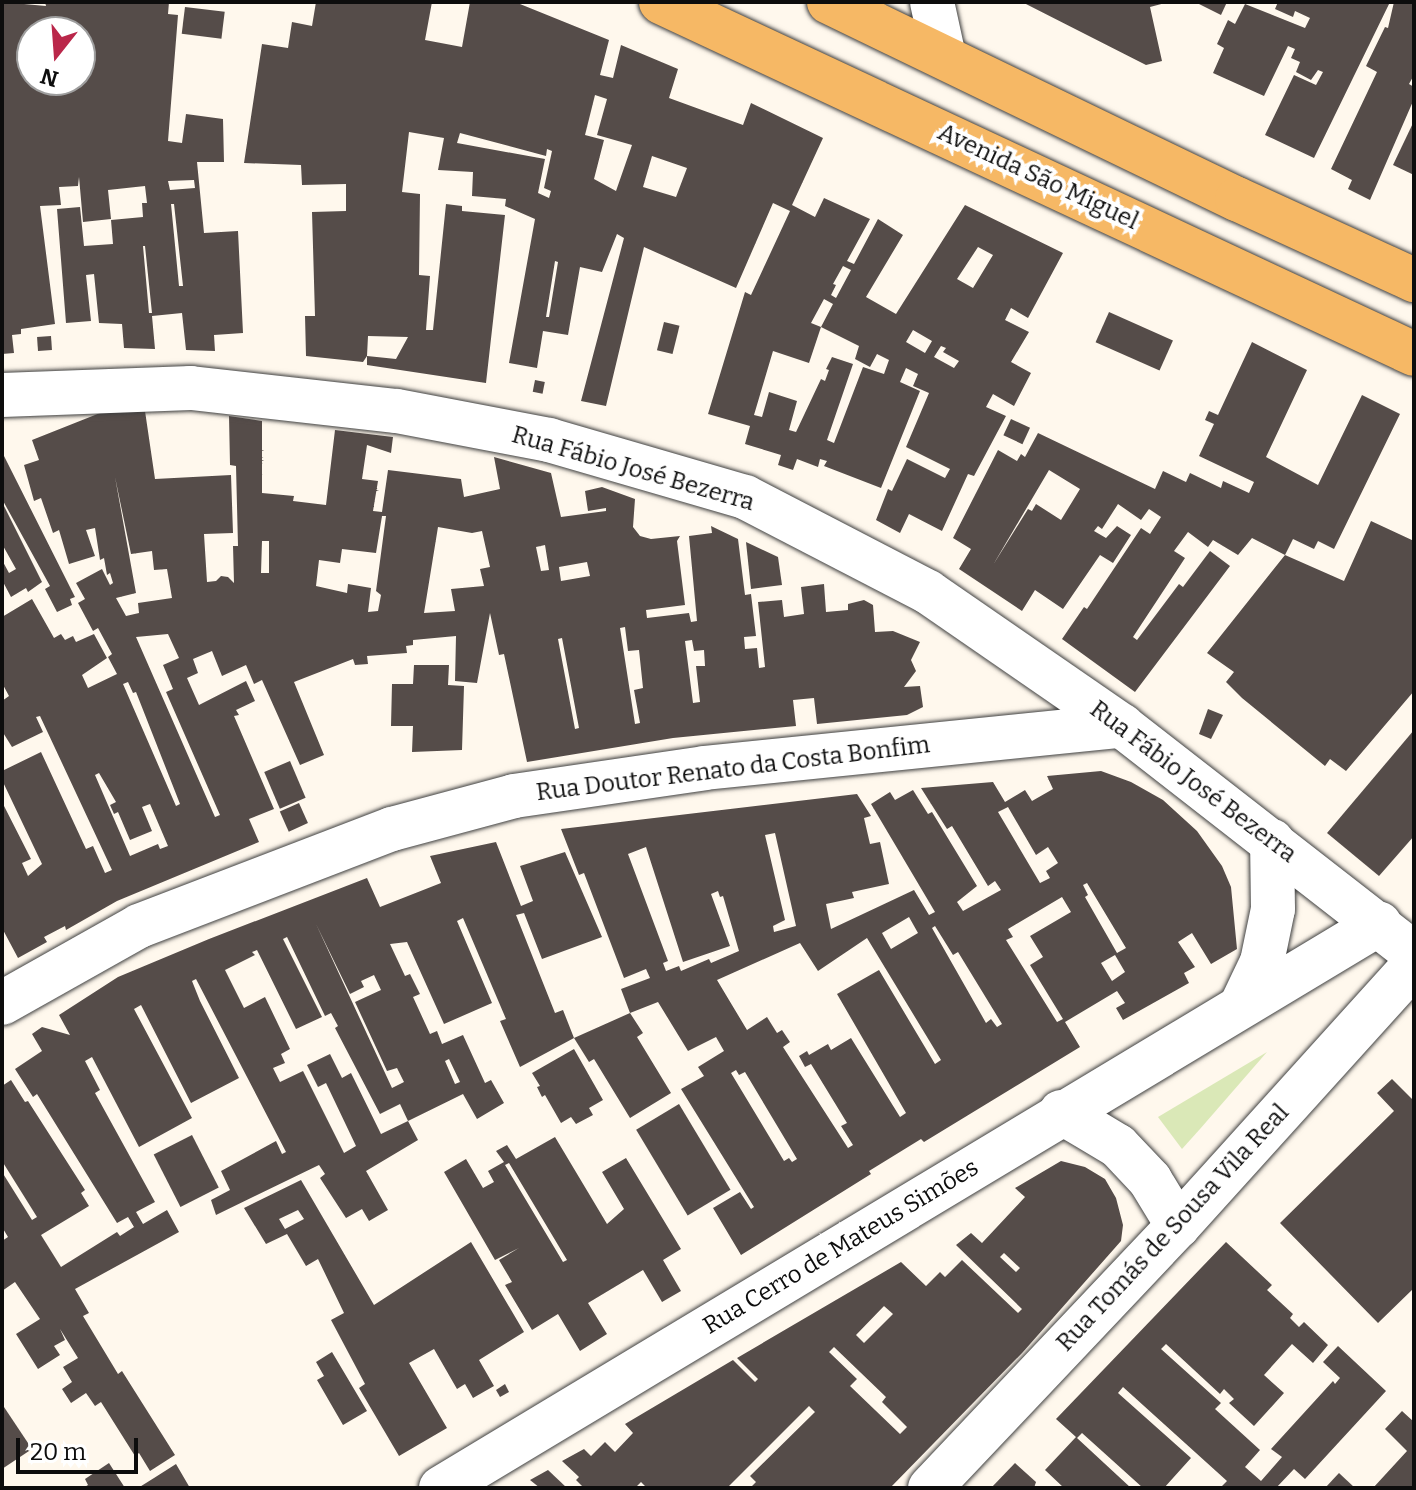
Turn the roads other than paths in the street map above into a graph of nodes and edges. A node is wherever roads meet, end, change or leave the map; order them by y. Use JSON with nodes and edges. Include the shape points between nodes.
{"nodes":[{"id":1,"x":661,"y":2,"type":"edge"},
{"id":2,"x":829,"y":2,"type":"edge"},
{"id":3,"x":932,"y":2,"type":"edge"},
{"id":4,"x":944,"y":57,"type":"junction"},
{"id":5,"x":1414,"y":280,"type":"edge"},
{"id":6,"x":1414,"y":354,"type":"edge"},
{"id":7,"x":2,"y":395,"type":"edge"},
{"id":8,"x":1122,"y":726,"type":"junction"},
{"id":9,"x":1272,"y":841,"type":"junction"},
{"id":10,"x":1379,"y":924,"type":"junction"},
{"id":11,"x":1414,"y":953,"type":"edge"},
{"id":12,"x":1414,"y":965,"type":"edge"},
{"id":13,"x":2,"y":1003,"type":"edge"},
{"id":14,"x":1241,"y":1006,"type":"junction"},
{"id":15,"x":1061,"y":1112,"type":"junction"},
{"id":16,"x":1178,"y":1226,"type":"junction"},
{"id":17,"x":441,"y":1488,"type":"edge"},
{"id":18,"x":930,"y":1488,"type":"edge"}],
"edges":[{"from":1,"to":6,"type":"main road","name":"Avenida São Miguel"},
{"from":2,"to":4,"type":"main road"},
{"from":3,"to":4,"type":"street"},
{"from":4,"to":5,"type":"main road"},
{"from":7,"to":8,"type":"street","name":"Rua Fábio José Bezerra","via":[[191,388],[397,411],[549,440],[745,497],[928,592]]},
{"from":8,"to":9,"type":"street","name":"Rua Fábio José Bezerra"},
{"from":8,"to":13,"type":"street","name":"Rua Doutor Renato da Costa Bonfim","via":[[705,768],[514,796],[392,829],[139,926]]},
{"from":9,"to":10,"type":"street","name":"Rua Fábio José Bezerra"},
{"from":9,"to":14,"type":"street","via":[[1273,909],[1262,962]]},
{"from":10,"to":11,"type":"street","name":"Rua Fábio José Bezerra"},
{"from":10,"to":14,"type":"street","name":"Rua Cerro de Mateus Simões"},
{"from":12,"to":16,"type":"street","name":"Rua Tomás de Sousa Vila Real"},
{"from":14,"to":15,"type":"street","name":"Rua Cerro de Mateus Simões"},
{"from":15,"to":16,"type":"street","via":[[1118,1146],[1150,1180]]},
{"from":15,"to":17,"type":"street","name":"Rua Cerro de Mateus Simões"},
{"from":16,"to":18,"type":"street","name":"Rua Tomás de Sousa Vila Real"}]}
